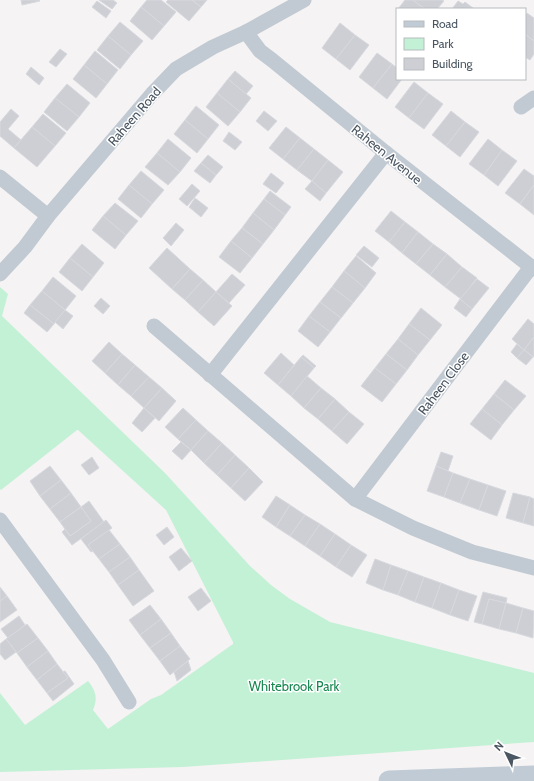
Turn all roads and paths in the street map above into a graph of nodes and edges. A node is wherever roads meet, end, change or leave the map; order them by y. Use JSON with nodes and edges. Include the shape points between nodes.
{"nodes":[{"id":1,"x":304,"y":0,"type":"edge"},
{"id":2,"x":246,"y":32,"type":"junction"},
{"id":3,"x":534,"y":98,"type":"edge"},
{"id":4,"x":522,"y":107,"type":"dead end"},
{"id":5,"x":386,"y":153,"type":"junction"},
{"id":6,"x":0,"y":177,"type":"edge"},
{"id":7,"x":48,"y":216,"type":"junction"},
{"id":8,"x":532,"y":268,"type":"edge"},
{"id":9,"x":0,"y":274,"type":"edge"},
{"id":10,"x":154,"y":326,"type":"dead end"},
{"id":11,"x":210,"y":375,"type":"junction"},
{"id":12,"x":355,"y":499,"type":"junction"},
{"id":13,"x":0,"y":520,"type":"edge"},
{"id":14,"x":534,"y":568,"type":"edge"},
{"id":15,"x":129,"y":702,"type":"dead end"},
{"id":16,"x":534,"y":776,"type":"edge"},
{"id":17,"x":389,"y":781,"type":"edge"}],
"edges":[{"from":1,"to":2,"type":"street","name":"Raheen Road"},
{"from":2,"to":5,"type":"street","name":"Raheen Avenue","via":[[260,50]]},
{"from":2,"to":7,"type":"street","name":"Raheen Road","via":[[213,47],[176,69]]},
{"from":3,"to":4,"type":"street"},
{"from":5,"to":8,"type":"street","name":"Raheen Avenue"},
{"from":5,"to":11,"type":"street"},
{"from":6,"to":7,"type":"street"},
{"from":7,"to":9,"type":"street","name":"Raheen Road","via":[[25,247]]},
{"from":8,"to":12,"type":"street","name":"Raheen Close"},
{"from":10,"to":11,"type":"street"},
{"from":11,"to":12,"type":"street"},
{"from":12,"to":14,"type":"street","via":[[413,528],[472,552]]},
{"from":13,"to":15,"type":"street","via":[[104,661]]},
{"from":16,"to":17,"type":"main road"}]}
